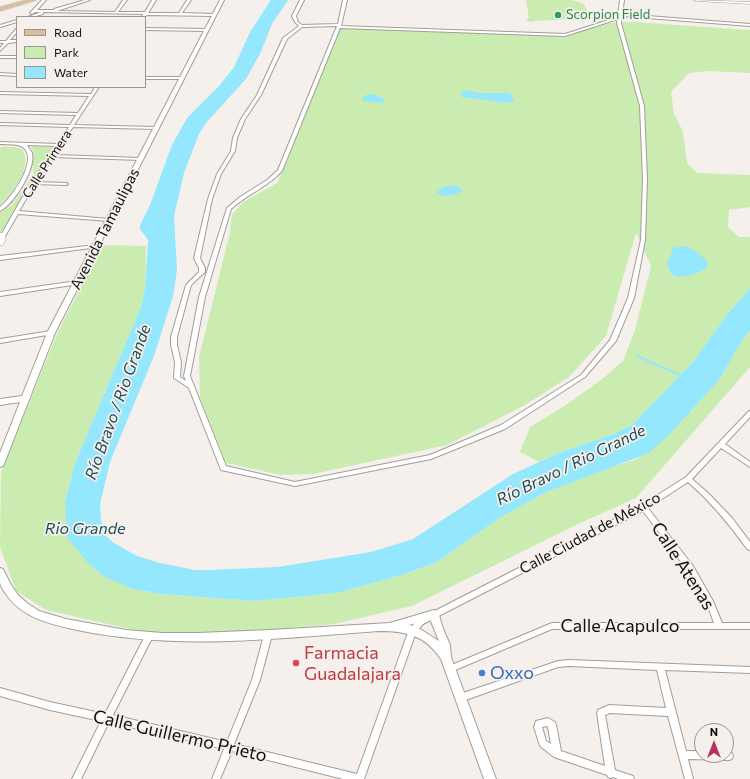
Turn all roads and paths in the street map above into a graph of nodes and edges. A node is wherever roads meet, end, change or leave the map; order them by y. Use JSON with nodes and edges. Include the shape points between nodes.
{"nodes":[{"id":1,"x":27,"y":0,"type":"edge"},
{"id":2,"x":33,"y":0,"type":"edge"},
{"id":3,"x":44,"y":0,"type":"edge"},
{"id":4,"x":88,"y":0,"type":"edge"},
{"id":5,"x":125,"y":0,"type":"edge"},
{"id":6,"x":154,"y":0,"type":"edge"},
{"id":7,"x":189,"y":0,"type":"edge"},
{"id":8,"x":222,"y":0,"type":"edge"},
{"id":9,"x":302,"y":0,"type":"edge"},
{"id":10,"x":345,"y":0,"type":"edge"},
{"id":11,"x":622,"y":0,"type":"edge"},
{"id":12,"x":696,"y":0,"type":"edge"},
{"id":13,"x":750,"y":3,"type":"edge"},
{"id":14,"x":0,"y":9,"type":"edge"},
{"id":15,"x":34,"y":11,"type":"junction"},
{"id":16,"x":48,"y":12,"type":"junction"},
{"id":17,"x":116,"y":13,"type":"junction"},
{"id":18,"x":180,"y":14,"type":"junction"},
{"id":19,"x":144,"y":15,"type":"edge"},
{"id":20,"x":214,"y":15,"type":"junction"},
{"id":21,"x":31,"y":16,"type":"edge"},
{"id":22,"x":34,"y":16,"type":"edge"},
{"id":23,"x":619,"y":19,"type":"junction"},
{"id":24,"x":16,"y":21,"type":"edge"},
{"id":25,"x":750,"y":25,"type":"edge"},
{"id":26,"x":0,"y":26,"type":"edge"},
{"id":27,"x":301,"y":26,"type":"junction"},
{"id":28,"x":339,"y":26,"type":"junction"},
{"id":29,"x":146,"y":29,"type":"edge"},
{"id":30,"x":206,"y":30,"type":"junction"},
{"id":31,"x":16,"y":31,"type":"edge"},
{"id":32,"x":8,"y":41,"type":"junction"},
{"id":33,"x":16,"y":41,"type":"edge"},
{"id":34,"x":0,"y":42,"type":"edge"},
{"id":35,"x":0,"y":50,"type":"edge"},
{"id":36,"x":0,"y":57,"type":"edge"},
{"id":37,"x":16,"y":57,"type":"edge"},
{"id":38,"x":0,"y":74,"type":"edge"},
{"id":39,"x":16,"y":75,"type":"edge"},
{"id":40,"x":146,"y":78,"type":"edge"},
{"id":41,"x":182,"y":78,"type":"junction"},
{"id":42,"x":96,"y":88,"type":"edge"},
{"id":43,"x":0,"y":93,"type":"edge"},
{"id":44,"x":91,"y":95,"type":"junction"},
{"id":45,"x":0,"y":112,"type":"edge"},
{"id":46,"x":79,"y":114,"type":"junction"},
{"id":47,"x":0,"y":124,"type":"edge"},
{"id":48,"x":71,"y":126,"type":"junction"},
{"id":49,"x":156,"y":128,"type":"junction"},
{"id":50,"x":0,"y":144,"type":"edge"},
{"id":51,"x":18,"y":144,"type":"junction"},
{"id":52,"x":59,"y":145,"type":"junction"},
{"id":53,"x":52,"y":156,"type":"junction"},
{"id":54,"x":141,"y":159,"type":"junction"},
{"id":55,"x":34,"y":183,"type":"junction"},
{"id":56,"x":66,"y":184,"type":"dead end"},
{"id":57,"x":0,"y":210,"type":"edge"},
{"id":58,"x":16,"y":212,"type":"junction"},
{"id":59,"x":109,"y":220,"type":"junction"},
{"id":60,"x":1,"y":238,"type":"edge"},
{"id":61,"x":96,"y":246,"type":"junction"},
{"id":62,"x":0,"y":258,"type":"edge"},
{"id":63,"x":77,"y":283,"type":"junction"},
{"id":64,"x":0,"y":294,"type":"edge"},
{"id":65,"x":51,"y":333,"type":"junction"},
{"id":66,"x":0,"y":341,"type":"edge"},
{"id":67,"x":191,"y":387,"type":"junction"},
{"id":68,"x":26,"y":398,"type":"junction"},
{"id":69,"x":0,"y":402,"type":"edge"},
{"id":70,"x":750,"y":413,"type":"edge"},
{"id":71,"x":722,"y":445,"type":"junction"},
{"id":72,"x":748,"y":463,"type":"edge"},
{"id":73,"x":0,"y":464,"type":"edge"},
{"id":74,"x":688,"y":479,"type":"junction"},
{"id":75,"x":644,"y":508,"type":"junction"},
{"id":76,"x":750,"y":547,"type":"edge"},
{"id":77,"x":0,"y":572,"type":"edge"},
{"id":78,"x":434,"y":614,"type":"junction"},
{"id":79,"x":719,"y":626,"type":"junction"},
{"id":80,"x":750,"y":626,"type":"edge"},
{"id":81,"x":383,"y":627,"type":"junction"},
{"id":82,"x":414,"y":630,"type":"junction"},
{"id":83,"x":268,"y":635,"type":"junction"},
{"id":84,"x":148,"y":638,"type":"junction"},
{"id":85,"x":446,"y":658,"type":"junction"},
{"id":86,"x":660,"y":666,"type":"junction"},
{"id":87,"x":450,"y":669,"type":"junction"},
{"id":88,"x":750,"y":670,"type":"edge"},
{"id":89,"x":0,"y":692,"type":"edge"},
{"id":90,"x":460,"y":698,"type":"junction"},
{"id":91,"x":671,"y":712,"type":"junction"},
{"id":92,"x":107,"y":718,"type":"junction"},
{"id":93,"x":230,"y":746,"type":"junction"},
{"id":94,"x":557,"y":754,"type":"dead end"},
{"id":95,"x":682,"y":756,"type":"junction"},
{"id":96,"x":694,"y":756,"type":"edge"},
{"id":97,"x":611,"y":774,"type":"junction"},
{"id":98,"x":76,"y":779,"type":"edge"},
{"id":99,"x":216,"y":779,"type":"edge"},
{"id":100,"x":360,"y":779,"type":"edge"},
{"id":101,"x":490,"y":779,"type":"edge"},
{"id":102,"x":630,"y":779,"type":"edge"},
{"id":103,"x":688,"y":779,"type":"edge"}],
"edges":[{"from":1,"to":14,"type":"main road"},
{"from":2,"to":14,"type":"main road"},
{"from":3,"to":15,"type":"street"},
{"from":4,"to":16,"type":"street"},
{"from":5,"to":17,"type":"street"},
{"from":6,"to":19,"type":"street"},
{"from":7,"to":18,"type":"street"},
{"from":8,"to":20,"type":"street","name":"Avenida Tamaulipas"},
{"from":9,"to":27,"type":"street","via":[[294,16]]},
{"from":10,"to":28,"type":"street"},
{"from":11,"to":23,"type":"street"},
{"from":12,"to":13,"type":"main road"},
{"from":15,"to":16,"type":"street"},
{"from":15,"to":21,"type":"street"},
{"from":16,"to":17,"type":"street"},
{"from":16,"to":22,"type":"street"},
{"from":17,"to":19,"type":"street"},
{"from":18,"to":19,"type":"street"},
{"from":18,"to":20,"type":"street"},
{"from":20,"to":30,"type":"street","name":"Avenida Tamaulipas"},
{"from":23,"to":25,"type":"street"},
{"from":23,"to":28,"type":"street","via":[[565,35]]},
{"from":23,"to":67,"type":"street","via":[[642,106],[645,179],[643,240],[631,298],[613,341],[583,376],[503,427],[431,457],[296,484],[223,468]]},
{"from":24,"to":26,"type":"street"},
{"from":27,"to":28,"type":"street"},
{"from":27,"to":67,"type":"street","via":[[284,38],[259,95],[234,138],[233,151],[219,174],[210,199],[197,258],[202,272],[189,285],[174,337],[178,362],[177,378]]},
{"from":28,"to":67,"type":"street","via":[[280,171],[275,177],[236,200],[229,208],[202,297],[188,376]]},
{"from":29,"to":30,"type":"street"},
{"from":30,"to":41,"type":"street","name":"Avenida Tamaulipas"},
{"from":31,"to":32,"type":"street"},
{"from":32,"to":33,"type":"street"},
{"from":32,"to":34,"type":"street"},
{"from":32,"to":35,"type":"street"},
{"from":36,"to":37,"type":"street"},
{"from":38,"to":39,"type":"street"},
{"from":40,"to":41,"type":"street"},
{"from":41,"to":49,"type":"street","name":"Avenida Tamaulipas"},
{"from":42,"to":44,"type":"street","name":"Calle Primera"},
{"from":43,"to":44,"type":"street"},
{"from":44,"to":46,"type":"street","name":"Calle Primera"},
{"from":45,"to":46,"type":"street"},
{"from":46,"to":48,"type":"street","name":"Calle Primera"},
{"from":47,"to":48,"type":"street"},
{"from":48,"to":49,"type":"street"},
{"from":48,"to":52,"type":"street","name":"Calle Primera"},
{"from":49,"to":54,"type":"street","name":"Avenida Tamaulipas"},
{"from":50,"to":51,"type":"street"},
{"from":51,"to":52,"type":"street"},
{"from":51,"to":57,"type":"street","via":[[27,147],[29,170],[8,203]]},
{"from":52,"to":53,"type":"street","name":"Calle Primera"},
{"from":53,"to":54,"type":"street"},
{"from":53,"to":55,"type":"street","name":"Calle Primera"},
{"from":54,"to":59,"type":"street","name":"Avenida Tamaulipas"},
{"from":55,"to":56,"type":"street"},
{"from":55,"to":58,"type":"street","name":"Calle Primera"},
{"from":58,"to":59,"type":"street"},
{"from":58,"to":60,"type":"street","name":"Calle Primera"},
{"from":59,"to":61,"type":"street","name":"Avenida Tamaulipas"},
{"from":61,"to":62,"type":"street"},
{"from":61,"to":63,"type":"street","name":"Avenida Tamaulipas"},
{"from":63,"to":64,"type":"street"},
{"from":63,"to":65,"type":"street","name":"Avenida Tamaulipas"},
{"from":65,"to":66,"type":"street"},
{"from":65,"to":68,"type":"street","name":"Avenida Tamaulipas"},
{"from":68,"to":69,"type":"street"},
{"from":68,"to":73,"type":"street","name":"Avenida Tamaulipas"},
{"from":70,"to":71,"type":"street","name":"Calle Ciudad de México"},
{"from":71,"to":72,"type":"street"},
{"from":71,"to":74,"type":"street","name":"Calle Ciudad de México"},
{"from":74,"to":75,"type":"street","name":"Calle Ciudad de México"},
{"from":74,"to":76,"type":"street","via":[[705,492]]},
{"from":75,"to":78,"type":"street","name":"Calle Ciudad de México"},
{"from":75,"to":79,"type":"street","name":"Calle Atenas","via":[[690,568],[710,603]]},
{"from":77,"to":84,"type":"street","via":[[12,595],[41,616],[69,624]]},
{"from":78,"to":81,"type":"street"},
{"from":78,"to":82,"type":"street","name":"Calle Ciudad de México","via":[[420,622]]},
{"from":78,"to":85,"type":"street","via":[[435,622],[447,646]]},
{"from":79,"to":80,"type":"street","name":"Calle Acapulco"},
{"from":79,"to":87,"type":"street","name":"Calle Acapulco","via":[[552,626]]},
{"from":81,"to":82,"type":"street"},
{"from":81,"to":83,"type":"street"},
{"from":82,"to":85,"type":"street","via":[[431,640]]},
{"from":82,"to":100,"type":"street"},
{"from":83,"to":84,"type":"street","via":[[204,639]]},
{"from":83,"to":93,"type":"street","via":[[258,676]]},
{"from":84,"to":92,"type":"street"},
{"from":85,"to":87,"type":"street"},
{"from":86,"to":88,"type":"street"},
{"from":86,"to":90,"type":"street","via":[[558,664]]},
{"from":86,"to":91,"type":"street"},
{"from":87,"to":90,"type":"street"},
{"from":89,"to":92,"type":"street","name":"Calle Guillermo Prieto","via":[[58,709]]},
{"from":90,"to":101,"type":"street"},
{"from":91,"to":95,"type":"street"},
{"from":91,"to":97,"type":"street","via":[[609,710],[601,713]]},
{"from":92,"to":93,"type":"street","name":"Calle Guillermo Prieto"},
{"from":92,"to":98,"type":"street"},
{"from":93,"to":99,"type":"street"},
{"from":93,"to":100,"type":"street","name":"Calle Guillermo Prieto"},
{"from":94,"to":97,"type":"street"},
{"from":95,"to":96,"type":"street"},
{"from":95,"to":103,"type":"street"},
{"from":97,"to":102,"type":"street"}]}
